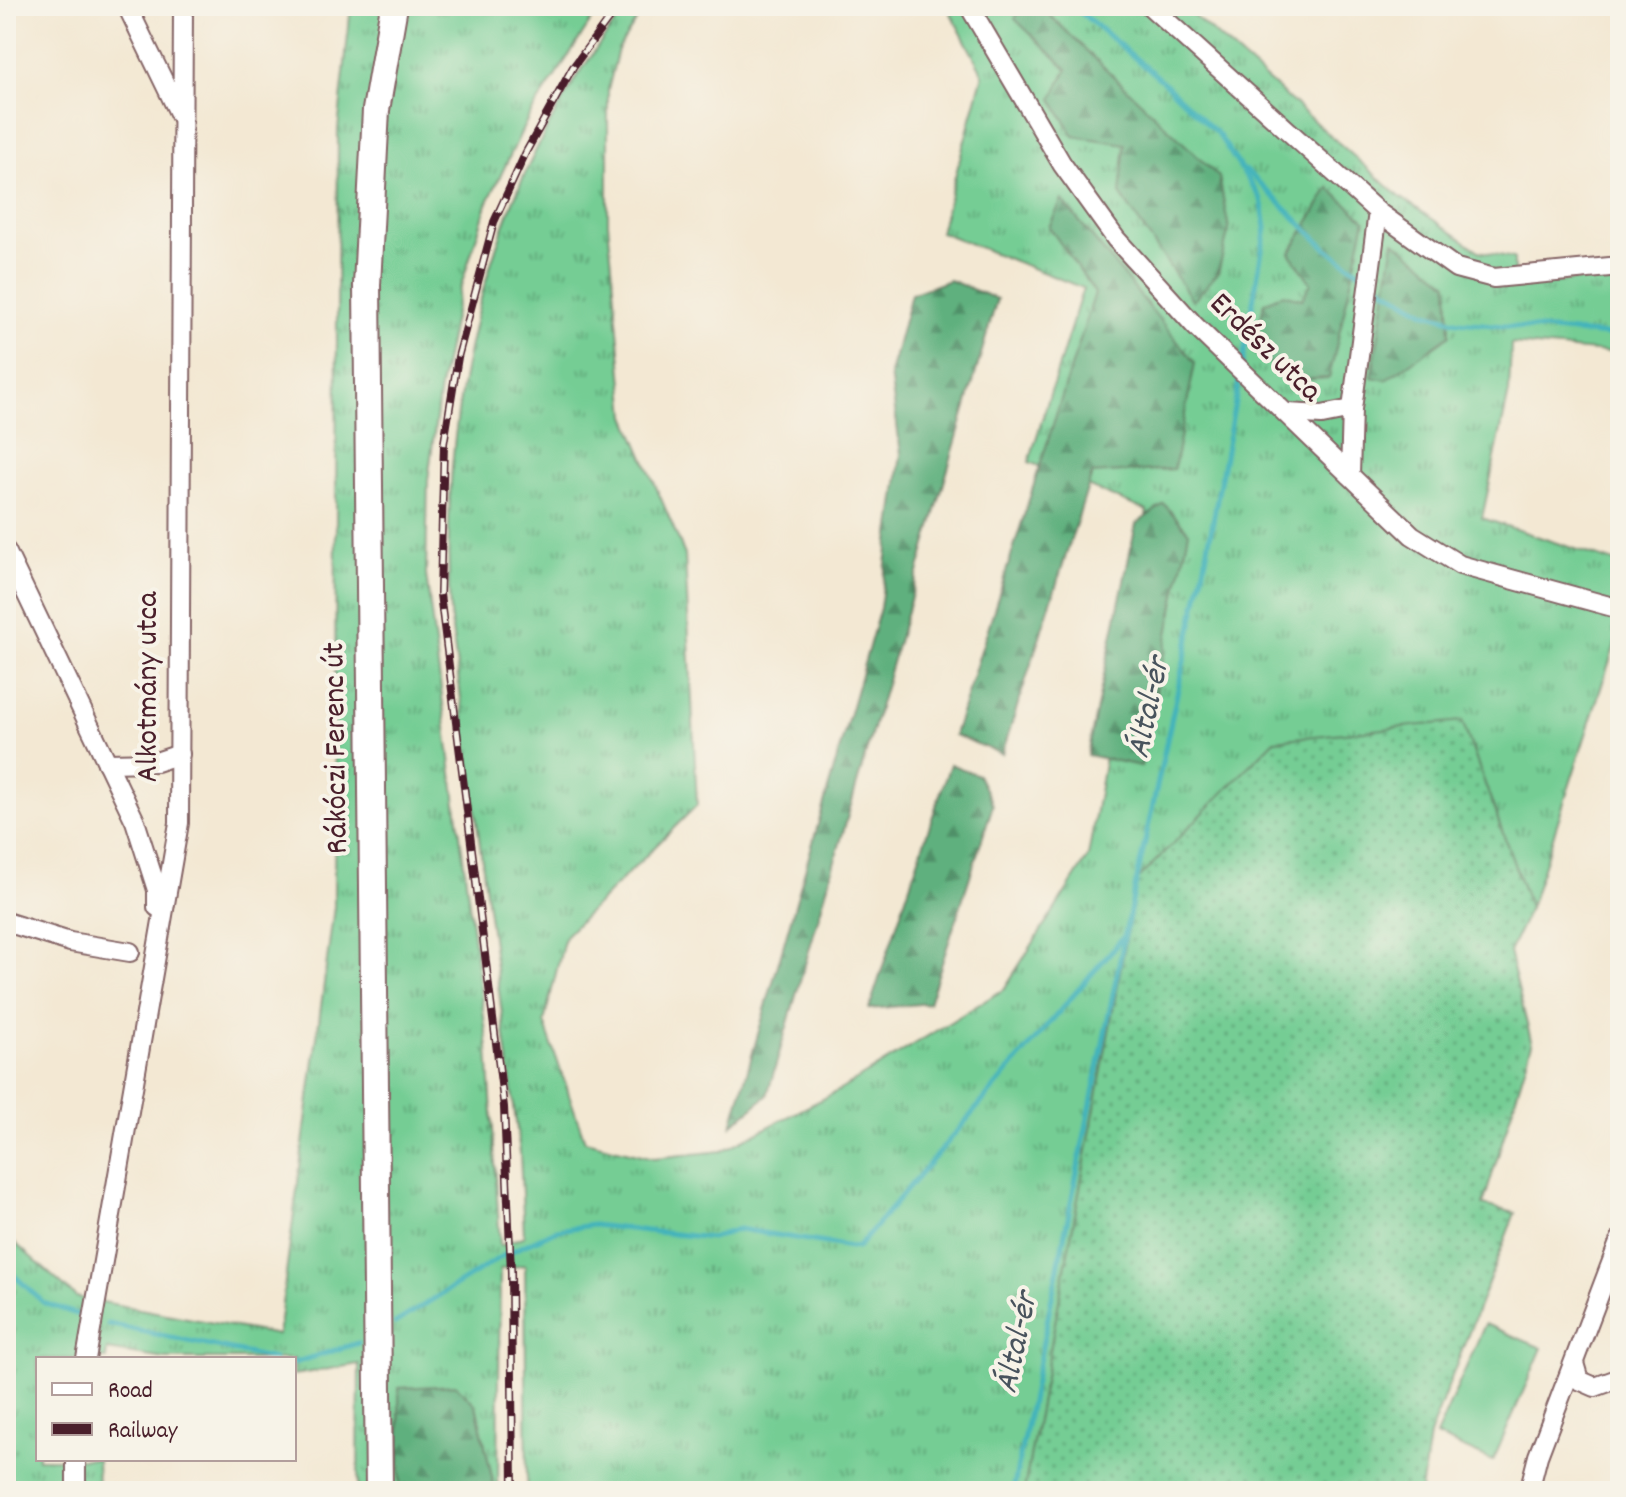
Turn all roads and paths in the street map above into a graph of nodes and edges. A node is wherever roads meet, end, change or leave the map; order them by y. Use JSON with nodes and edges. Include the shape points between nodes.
{"nodes":[{"id":1,"x":127,"y":6,"type":"edge"},
{"id":2,"x":183,"y":6,"type":"edge"},
{"id":3,"x":394,"y":6,"type":"edge"},
{"id":4,"x":969,"y":6,"type":"edge"},
{"id":5,"x":1150,"y":6,"type":"edge"},
{"id":6,"x":182,"y":119,"type":"junction"},
{"id":7,"x":1378,"y":212,"type":"junction"},
{"id":8,"x":1620,"y":266,"type":"edge"},
{"id":9,"x":1352,"y":409,"type":"junction"},
{"id":10,"x":1287,"y":413,"type":"junction"},
{"id":11,"x":1350,"y":475,"type":"junction"},
{"id":12,"x":6,"y":551,"type":"edge"},
{"id":13,"x":1620,"y":609,"type":"edge"},
{"id":14,"x":180,"y":754,"type":"junction"},
{"id":15,"x":107,"y":763,"type":"junction"},
{"id":16,"x":6,"y":922,"type":"edge"},
{"id":17,"x":157,"y":937,"type":"junction"},
{"id":18,"x":130,"y":952,"type":"dead end"},
{"id":19,"x":1620,"y":1240,"type":"edge"},
{"id":20,"x":86,"y":1357,"type":"edge"},
{"id":21,"x":1574,"y":1363,"type":"junction"},
{"id":22,"x":1620,"y":1378,"type":"edge"},
{"id":23,"x":76,"y":1461,"type":"edge"},
{"id":24,"x":76,"y":1491,"type":"edge"},
{"id":25,"x":379,"y":1491,"type":"edge"},
{"id":26,"x":1529,"y":1491,"type":"edge"}],
"edges":[{"from":1,"to":6,"type":"street"},
{"from":2,"to":6,"type":"street","name":"Alkotmány utca"},
{"from":3,"to":25,"type":"main road","name":"Rákóczi Ferenc út","via":[[376,110],[367,285]]},
{"from":4,"to":10,"type":"street","name":"Erdész utca","via":[[1089,205],[1195,326]]},
{"from":5,"to":7,"type":"street"},
{"from":6,"to":14,"type":"street","name":"Alkotmány utca"},
{"from":7,"to":8,"type":"street","via":[[1422,246],[1476,276]]},
{"from":7,"to":9,"type":"street"},
{"from":9,"to":10,"type":"street","via":[[1322,415]]},
{"from":9,"to":11,"type":"street"},
{"from":10,"to":11,"type":"street","name":"Erdész utca"},
{"from":11,"to":13,"type":"street","name":"Erdész utca","via":[[1412,535],[1460,565]]},
{"from":12,"to":15,"type":"street"},
{"from":14,"to":15,"type":"street","via":[[156,762]]},
{"from":14,"to":17,"type":"street","name":"Alkotmány utca","via":[[177,840]]},
{"from":15,"to":17,"type":"street","via":[[148,857],[157,890]]},
{"from":16,"to":18,"type":"street","via":[[70,942]]},
{"from":17,"to":20,"type":"street","name":"Alkotmány utca"},
{"from":19,"to":21,"type":"street"},
{"from":21,"to":22,"type":"street","via":[[1579,1380],[1595,1387]]},
{"from":21,"to":26,"type":"street"},
{"from":23,"to":24,"type":"street"}]}
